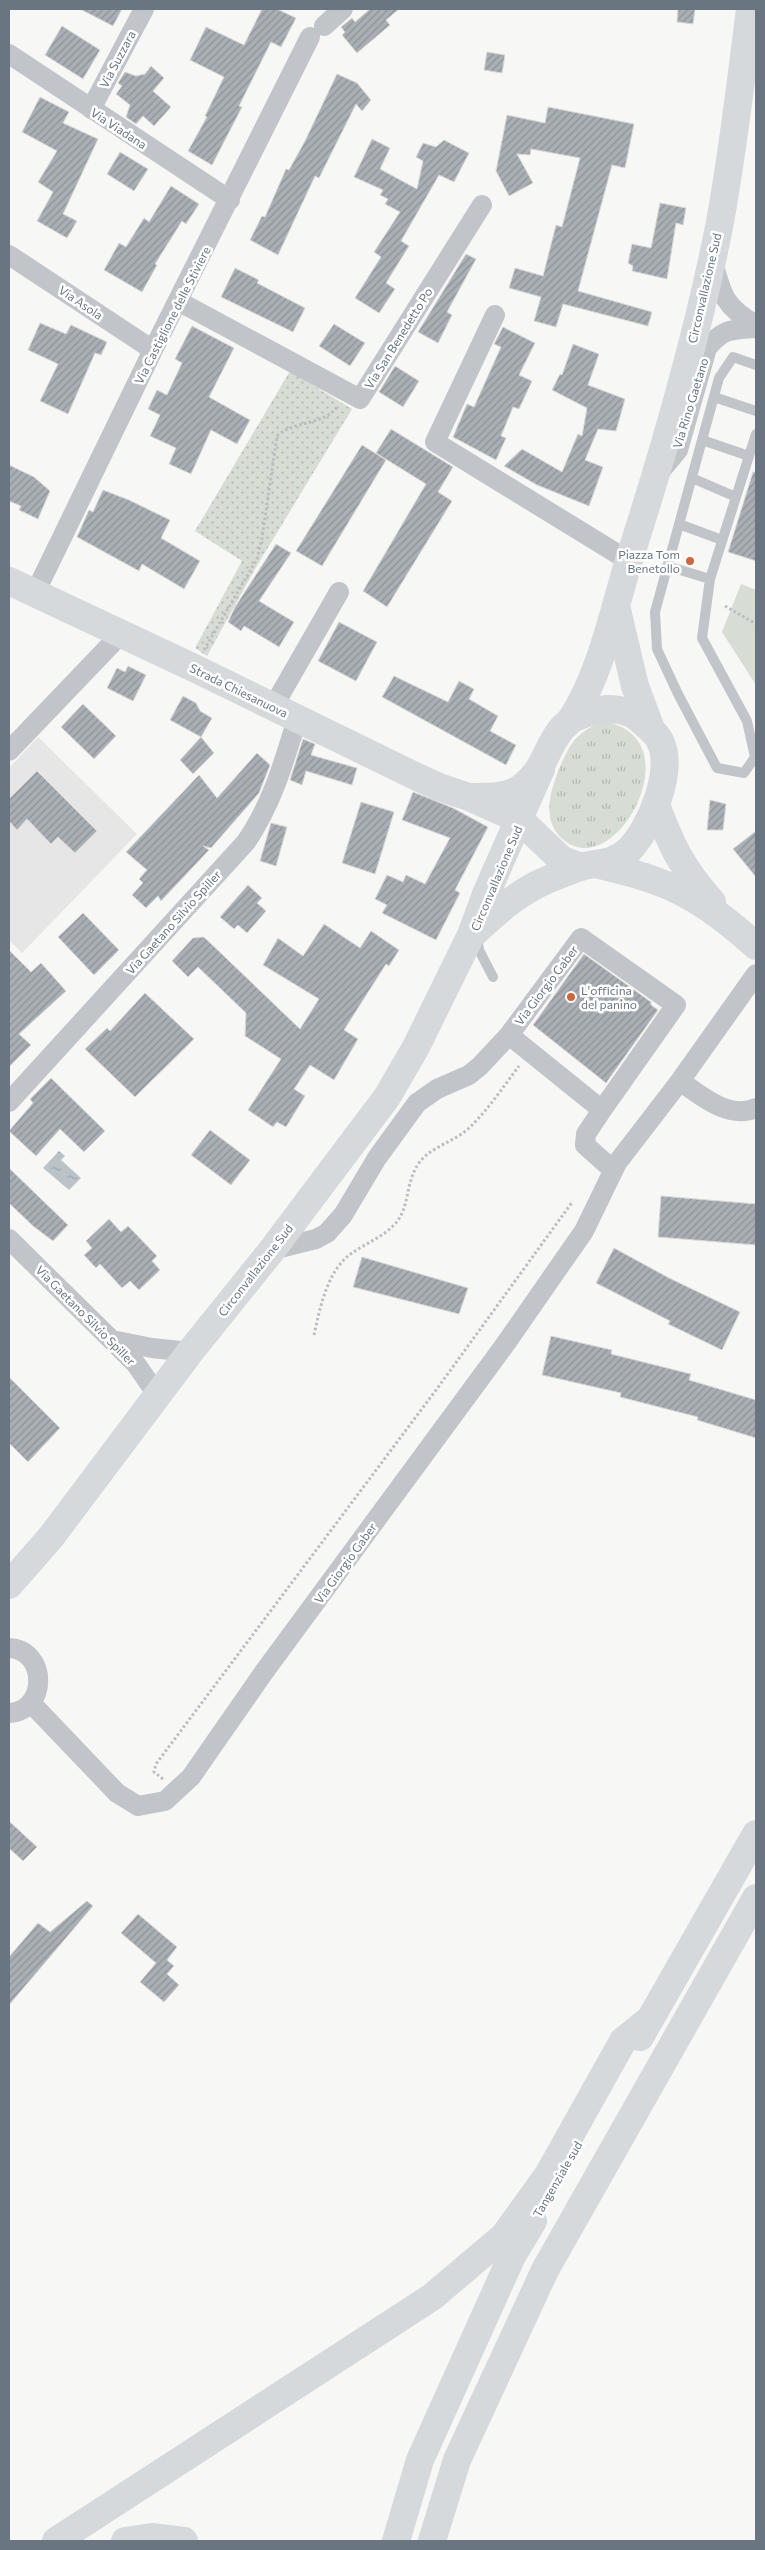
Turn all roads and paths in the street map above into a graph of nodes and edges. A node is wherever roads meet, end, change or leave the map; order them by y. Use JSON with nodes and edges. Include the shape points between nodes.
{"nodes":[{"id":1,"x":144,"y":9,"type":"edge"},
{"id":2,"x":343,"y":9,"type":"edge"},
{"id":3,"x":750,"y":9,"type":"edge"},
{"id":4,"x":9,"y":54,"type":"edge"},
{"id":5,"x":91,"y":109,"type":"junction"},
{"id":6,"x":230,"y":200,"type":"junction"},
{"id":7,"x":482,"y":205,"type":"dead end"},
{"id":8,"x":9,"y":254,"type":"edge"},
{"id":9,"x":712,"y":258,"type":"junction"},
{"id":10,"x":178,"y":301,"type":"junction"},
{"id":11,"x":737,"y":314,"type":"junction"},
{"id":12,"x":495,"y":315,"type":"dead end"},
{"id":13,"x":698,"y":316,"type":"junction"},
{"id":14,"x":756,"y":327,"type":"edge"},
{"id":15,"x":153,"y":350,"type":"junction"},
{"id":16,"x":756,"y":365,"type":"edge"},
{"id":17,"x":344,"y":391,"type":"junction"},
{"id":18,"x":714,"y":398,"type":"junction"},
{"id":19,"x":756,"y":411,"type":"edge"},
{"id":20,"x":756,"y":434,"type":"edge"},
{"id":21,"x":702,"y":440,"type":"junction"},
{"id":22,"x":749,"y":456,"type":"junction"},
{"id":23,"x":655,"y":478,"type":"junction"},
{"id":24,"x":692,"y":478,"type":"junction"},
{"id":25,"x":736,"y":497,"type":"junction"},
{"id":26,"x":679,"y":524,"type":"junction"},
{"id":27,"x":722,"y":540,"type":"junction"},
{"id":28,"x":629,"y":561,"type":"junction"},
{"id":29,"x":667,"y":566,"type":"junction"},
{"id":30,"x":710,"y":579,"type":"junction"},
{"id":31,"x":9,"y":581,"type":"edge"},
{"id":32,"x":339,"y":592,"type":"dead end"},
{"id":33,"x":35,"y":593,"type":"junction"},
{"id":34,"x":725,"y":606,"type":"dead end"},
{"id":35,"x":617,"y":608,"type":"junction"},
{"id":36,"x":756,"y":624,"type":"edge"},
{"id":37,"x":121,"y":634,"type":"junction"},
{"id":38,"x":194,"y":668,"type":"junction"},
{"id":39,"x":285,"y":713,"type":"junction"},
{"id":40,"x":572,"y":719,"type":"junction"},
{"id":41,"x":652,"y":730,"type":"junction"},
{"id":42,"x":9,"y":751,"type":"edge"},
{"id":43,"x":541,"y":769,"type":"junction"},
{"id":44,"x":470,"y":796,"type":"junction"},
{"id":45,"x":656,"y":805,"type":"junction"},
{"id":46,"x":520,"y":820,"type":"junction"},
{"id":47,"x":590,"y":866,"type":"junction"},
{"id":48,"x":733,"y":926,"type":"junction"},
{"id":49,"x":474,"y":933,"type":"junction"},
{"id":50,"x":756,"y":946,"type":"edge"},
{"id":51,"x":756,"y":974,"type":"edge"},
{"id":52,"x":493,"y":976,"type":"dead end"},
{"id":53,"x":502,"y":1041,"type":"junction"},
{"id":54,"x":530,"y":1052,"type":"junction"},
{"id":55,"x":680,"y":1081,"type":"junction"},
{"id":56,"x":9,"y":1102,"type":"edge"},
{"id":57,"x":756,"y":1108,"type":"edge"},
{"id":58,"x":602,"y":1110,"type":"junction"},
{"id":59,"x":613,"y":1170,"type":"junction"},
{"id":60,"x":573,"y":1200,"type":"dead end"},
{"id":61,"x":9,"y":1239,"type":"edge"},
{"id":62,"x":272,"y":1250,"type":"junction"},
{"id":63,"x":314,"y":1335,"type":"dead end"},
{"id":64,"x":112,"y":1340,"type":"junction"},
{"id":65,"x":190,"y":1352,"type":"junction"},
{"id":66,"x":158,"y":1396,"type":"junction"},
{"id":67,"x":9,"y":1585,"type":"edge"},
{"id":68,"x":9,"y":1648,"type":"edge"},
{"id":69,"x":31,"y":1703,"type":"junction"},
{"id":70,"x":9,"y":1713,"type":"edge"},
{"id":71,"x":177,"y":1791,"type":"junction"},
{"id":72,"x":756,"y":1834,"type":"edge"},
{"id":73,"x":756,"y":1898,"type":"edge"},
{"id":74,"x":649,"y":2020,"type":"junction"},
{"id":75,"x":56,"y":2541,"type":"edge"},
{"id":76,"x":125,"y":2541,"type":"edge"},
{"id":77,"x":184,"y":2541,"type":"edge"},
{"id":78,"x":396,"y":2541,"type":"edge"},
{"id":79,"x":432,"y":2541,"type":"edge"}],
"edges":[{"from":1,"to":5,"type":"street","name":"Via Suzzara"},
{"from":2,"to":6,"type":"street","name":"Via Castiglione delle Stiviere","via":[[318,32]]},
{"from":3,"to":9,"type":"main road","name":"Circonvallazione Sud","via":[[732,151]]},
{"from":4,"to":5,"type":"street","name":"Via Viadana"},
{"from":5,"to":6,"type":"street","name":"Via Viadana"},
{"from":6,"to":10,"type":"street","name":"Via Castiglione delle Stiviere"},
{"from":7,"to":17,"type":"street","name":"Via San Benedetto Po","via":[[360,399]]},
{"from":8,"to":15,"type":"street","name":"Via Asola"},
{"from":9,"to":11,"type":"street","name":"Via Rino Gaetano","via":[[721,294]]},
{"from":9,"to":13,"type":"main road","name":"Circonvallazione Sud"},
{"from":10,"to":15,"type":"street","name":"Via Castiglione delle Stiviere"},
{"from":10,"to":17,"type":"street","name":"Via San Benedetto Po"},
{"from":11,"to":13,"type":"street","name":"Via Rino Gaetano","via":[[723,311]]},
{"from":11,"to":14,"type":"street","name":"Via Rino Gaetano"},
{"from":12,"to":28,"type":"street","via":[[435,442]]},
{"from":13,"to":23,"type":"main road","name":"Circonvallazione Sud"},
{"from":14,"to":23,"type":"street","name":"Via Rino Gaetano","via":[[718,335],[707,348],[678,450]]},
{"from":15,"to":33,"type":"street","name":"Via Castiglione delle Stiviere"},
{"from":16,"to":18,"type":"lane","via":[[733,357],[719,378]]},
{"from":17,"to":38,"type":"path","via":[[332,414],[287,428],[277,436],[257,558]]},
{"from":18,"to":19,"type":"lane"},
{"from":18,"to":21,"type":"lane"},
{"from":20,"to":22,"type":"lane"},
{"from":21,"to":22,"type":"lane"},
{"from":21,"to":24,"type":"lane"},
{"from":22,"to":25,"type":"lane"},
{"from":23,"to":28,"type":"main road","name":"Circonvallazione Sud"},
{"from":24,"to":25,"type":"lane"},
{"from":24,"to":26,"type":"lane"},
{"from":25,"to":27,"type":"lane"},
{"from":26,"to":27,"type":"lane"},
{"from":26,"to":29,"type":"lane"},
{"from":27,"to":30,"type":"lane"},
{"from":28,"to":35,"type":"main road","name":"Circonvallazione Sud"},
{"from":29,"to":30,"type":"lane"},
{"from":29,"to":30,"type":"lane","via":[[655,612],[657,648],[717,768],[744,773],[756,757],[747,720],[702,638]]},
{"from":31,"to":33,"type":"main road","name":"Strada Chiesanuova"},
{"from":32,"to":39,"type":"street","name":"Via Gaetano Silvio Spiller"},
{"from":33,"to":37,"type":"main road","name":"Strada Chiesanuova"},
{"from":34,"to":36,"type":"path"},
{"from":35,"to":40,"type":"main road","name":"Circonvallazione Sud"},
{"from":35,"to":41,"type":"main road","name":"Circonvallazione Sud","via":[[634,686]]},
{"from":37,"to":38,"type":"main road","name":"Strada Chiesanuova"},
{"from":37,"to":42,"type":"street"},
{"from":38,"to":39,"type":"main road","name":"Strada Chiesanuova"},
{"from":39,"to":44,"type":"main road","name":"Strada Chiesanuova","via":[[430,783]]},
{"from":39,"to":56,"type":"street","name":"Via Gaetano Silvio Spiller","via":[[278,784],[246,842]]},
{"from":40,"to":41,"type":"main road","name":"Circonvallazione Sud","via":[[592,710],[610,708],[632,714]]},
{"from":40,"to":43,"type":"main road","name":"Circonvallazione Sud","via":[[560,731]]},
{"from":41,"to":45,"type":"main road","name":"Circonvallazione Sud","via":[[660,741],[664,756],[664,776]]},
{"from":43,"to":44,"type":"main road","name":"Circonvallazione Sud","via":[[520,789],[484,797]]},
{"from":43,"to":46,"type":"main road"},
{"from":44,"to":46,"type":"main road","name":"Circonvallazione Sud"},
{"from":45,"to":47,"type":"main road","name":"Circonvallazione Sud","via":[[643,831],[629,849],[615,860]]},
{"from":45,"to":48,"type":"main road","via":[[684,868]]},
{"from":46,"to":47,"type":"main road","name":"Circonvallazione Sud","via":[[562,860]]},
{"from":46,"to":49,"type":"main road","name":"Circonvallazione Sud","via":[[486,894]]},
{"from":47,"to":48,"type":"main road","name":"Circonvallazione Sud","via":[[674,888]]},
{"from":47,"to":49,"type":"main road","name":"Circonvallazione Sud","via":[[546,880],[511,899]]},
{"from":48,"to":50,"type":"main road"},
{"from":49,"to":52,"type":"lane"},
{"from":49,"to":62,"type":"main road","name":"Circonvallazione Sud","via":[[416,1047],[386,1097]]},
{"from":51,"to":55,"type":"street","name":"Via Giorgio Gaber"},
{"from":53,"to":54,"type":"street","name":"Via Giorgio Gaber"},
{"from":53,"to":58,"type":"street","name":"Via Giorgio Gaber","via":[[581,938],[676,1005]]},
{"from":53,"to":62,"type":"street","via":[[469,1075],[437,1089],[417,1103],[377,1158],[343,1216],[327,1233]]},
{"from":54,"to":58,"type":"street","name":"Via Giorgio Gaber"},
{"from":54,"to":63,"type":"path","via":[[468,1129],[426,1155],[417,1166],[401,1216],[393,1226],[349,1254],[338,1268],[322,1303]]},
{"from":55,"to":57,"type":"street","via":[[708,1101],[728,1110],[750,1111]]},
{"from":55,"to":59,"type":"street","name":"Via Giorgio Gaber"},
{"from":58,"to":59,"type":"street","name":"Via Giorgio Gaber","via":[[586,1134],[585,1146]]},
{"from":59,"to":71,"type":"street","name":"Via Giorgio Gaber","via":[[584,1231],[504,1346],[191,1777]]},
{"from":60,"to":71,"type":"path","via":[[439,1386],[156,1764],[154,1772]]},
{"from":61,"to":64,"type":"street","name":"Via Gaetano Silvio Spiller"},
{"from":62,"to":65,"type":"main road","name":"Circonvallazione Sud"},
{"from":64,"to":65,"type":"street"},
{"from":64,"to":66,"type":"street","name":"Via Gaetano Silvio Spiller","via":[[136,1364]]},
{"from":65,"to":66,"type":"main road","name":"Circonvallazione Sud"},
{"from":66,"to":67,"type":"main road","name":"Circonvallazione Sud","via":[[51,1537]]},
{"from":68,"to":69,"type":"street","via":[[24,1652],[38,1670],[40,1682]]},
{"from":69,"to":70,"type":"street"},
{"from":69,"to":71,"type":"street","name":"Via Giorgio Gaber","via":[[117,1793],[138,1806],[165,1802]]},
{"from":72,"to":74,"type":"main road","name":"Tangenziale sud"},
{"from":73,"to":79,"type":"main road","via":[[545,2270],[457,2460]]},
{"from":74,"to":75,"type":"main road","via":[[623,2041],[548,2175],[504,2236],[432,2297]]},
{"from":74,"to":78,"type":"main road","name":"Tangenziale sud","via":[[512,2256],[420,2460]]},
{"from":76,"to":77,"type":"main road","via":[[152,2537]]}]}
